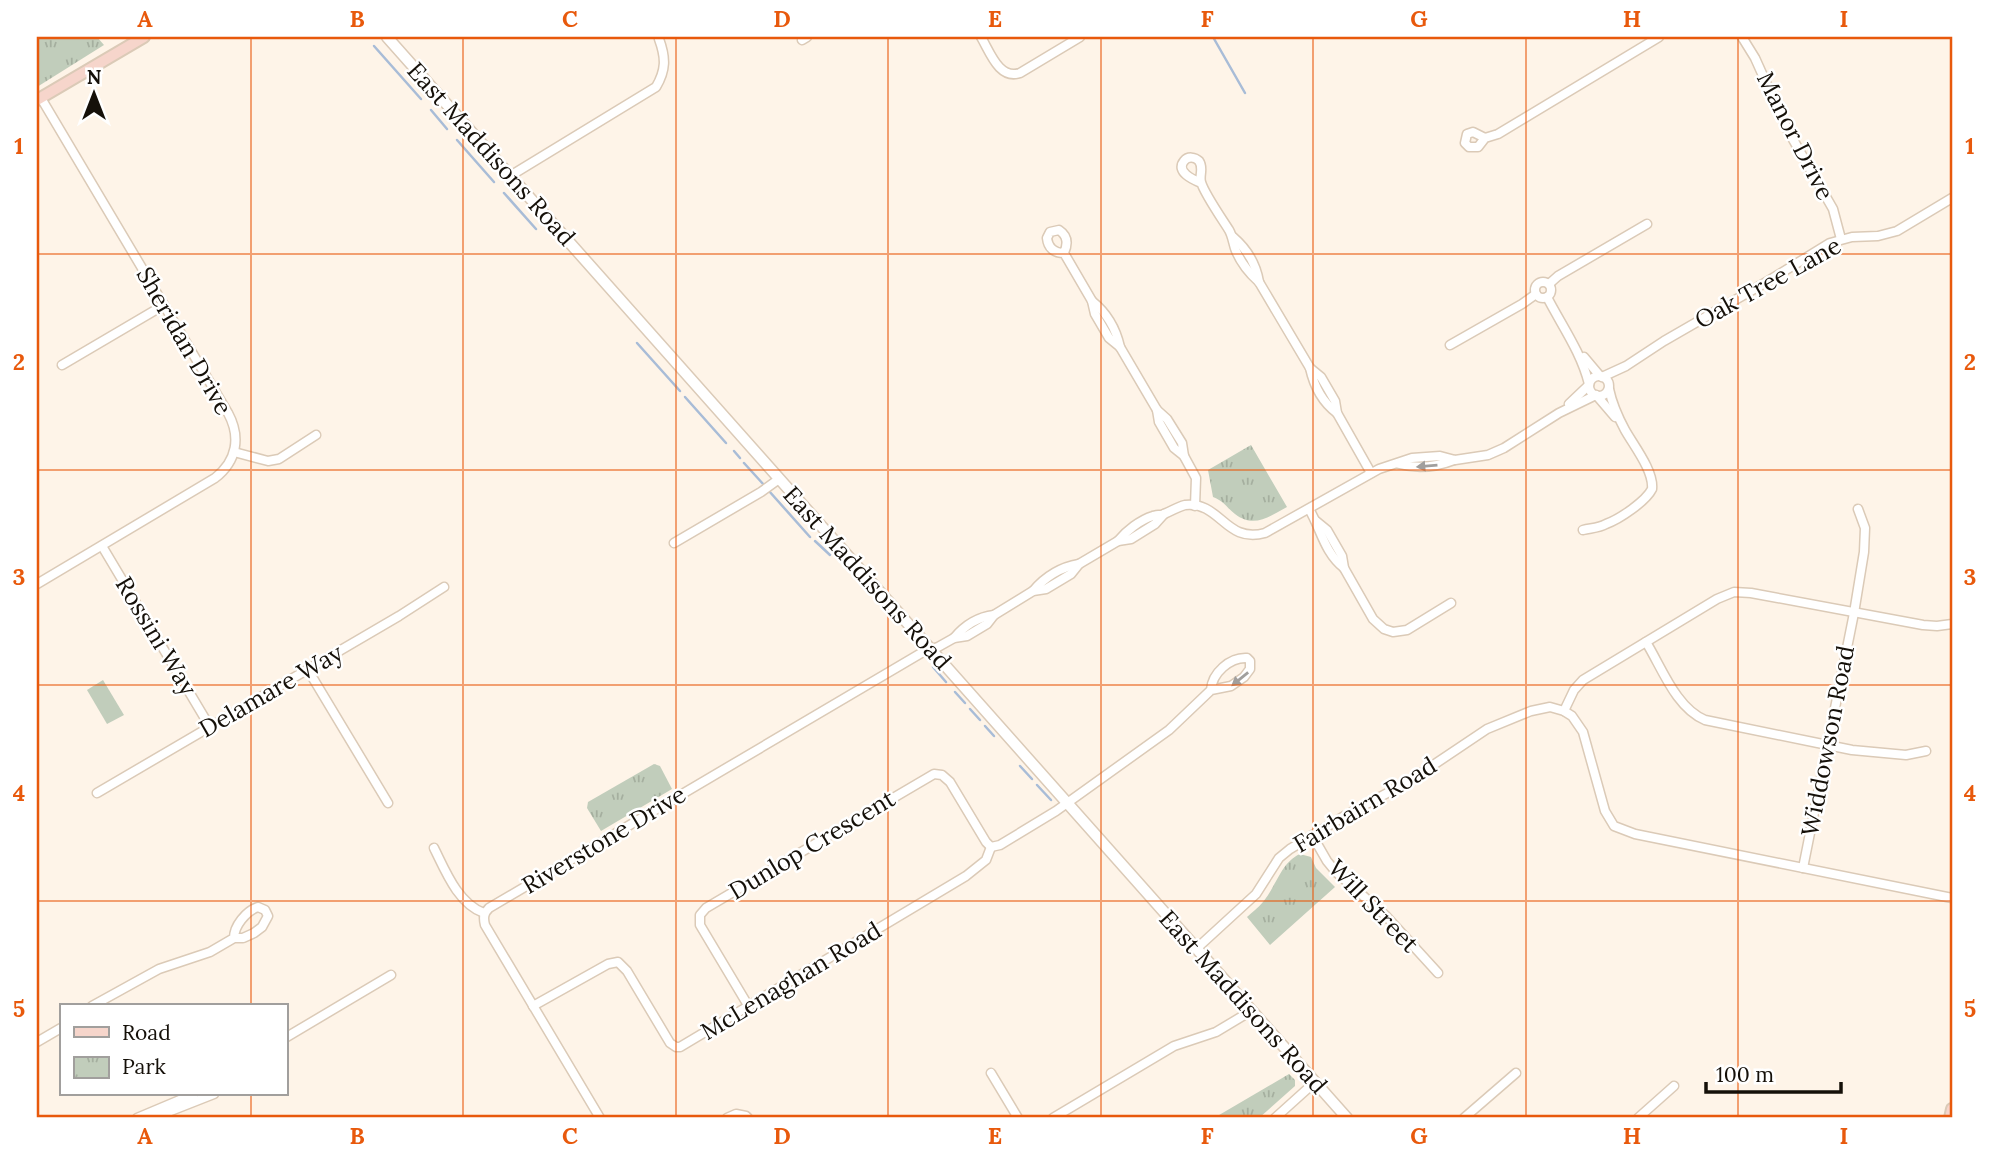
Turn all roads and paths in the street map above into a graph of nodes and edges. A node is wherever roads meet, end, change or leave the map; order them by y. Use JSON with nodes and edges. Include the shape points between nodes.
{"nodes":[{"id":1,"x":144,"y":37,"type":"edge"},
{"id":2,"x":387,"y":37,"type":"edge"},
{"id":3,"x":981,"y":37,"type":"edge"},
{"id":4,"x":1080,"y":37,"type":"edge"},
{"id":5,"x":1658,"y":37,"type":"edge"},
{"id":6,"x":1742,"y":37,"type":"edge"},
{"id":7,"x":659,"y":39,"type":"dead end"},
{"id":8,"x":39,"y":99,"type":"edge"},
{"id":9,"x":1485,"y":138,"type":"dead end"},
{"id":10,"x":510,"y":176,"type":"junction"},
{"id":11,"x":1201,"y":183,"type":"dead end"},
{"id":12,"x":1952,"y":198,"type":"edge"},
{"id":13,"x":1647,"y":224,"type":"dead end"},
{"id":14,"x":1842,"y":239,"type":"junction"},
{"id":15,"x":1064,"y":253,"type":"dead end"},
{"id":16,"x":1549,"y":284,"type":"junction"},
{"id":17,"x":1536,"y":294,"type":"junction"},
{"id":18,"x":1547,"y":297,"type":"junction"},
{"id":19,"x":164,"y":305,"type":"junction"},
{"id":20,"x":1574,"y":344,"type":"junction"},
{"id":21,"x":1450,"y":345,"type":"dead end"},
{"id":22,"x":62,"y":365,"type":"dead end"},
{"id":23,"x":1626,"y":366,"type":"junction"},
{"id":24,"x":1601,"y":376,"type":"junction"},
{"id":25,"x":1589,"y":385,"type":"junction"},
{"id":26,"x":1609,"y":388,"type":"junction"},
{"id":27,"x":1596,"y":396,"type":"junction"},
{"id":28,"x":1559,"y":413,"type":"junction"},
{"id":29,"x":1623,"y":427,"type":"junction"},
{"id":30,"x":316,"y":435,"type":"dead end"},
{"id":31,"x":234,"y":452,"type":"junction"},
{"id":32,"x":1371,"y":473,"type":"junction"},
{"id":33,"x":779,"y":479,"type":"junction"},
{"id":34,"x":1195,"y":506,"type":"junction"},
{"id":35,"x":1309,"y":509,"type":"junction"},
{"id":36,"x":1858,"y":509,"type":"dead end"},
{"id":37,"x":1583,"y":530,"type":"dead end"},
{"id":38,"x":674,"y":543,"type":"dead end"},
{"id":39,"x":102,"y":546,"type":"junction"},
{"id":40,"x":37,"y":584,"type":"edge"},
{"id":41,"x":444,"y":587,"type":"dead end"},
{"id":42,"x":1451,"y":603,"type":"dead end"},
{"id":43,"x":1854,"y":613,"type":"junction"},
{"id":44,"x":1952,"y":624,"type":"edge"},
{"id":45,"x":1646,"y":642,"type":"junction"},
{"id":46,"x":931,"y":649,"type":"junction"},
{"id":47,"x":308,"y":670,"type":"junction"},
{"id":48,"x":1212,"y":690,"type":"junction"},
{"id":49,"x":1564,"y":710,"type":"junction"},
{"id":50,"x":210,"y":727,"type":"junction"},
{"id":51,"x":1828,"y":745,"type":"junction"},
{"id":52,"x":1926,"y":751,"type":"dead end"},
{"id":53,"x":97,"y":793,"type":"dead end"},
{"id":54,"x":388,"y":803,"type":"dead end"},
{"id":55,"x":1068,"y":803,"type":"junction"},
{"id":56,"x":1312,"y":835,"type":"junction"},
{"id":57,"x":991,"y":847,"type":"junction"},
{"id":58,"x":433,"y":848,"type":"dead end"},
{"id":59,"x":1802,"y":868,"type":"junction"},
{"id":60,"x":1952,"y":898,"type":"edge"},
{"id":61,"x":484,"y":913,"type":"junction"},
{"id":62,"x":234,"y":938,"type":"junction"},
{"id":63,"x":1196,"y":948,"type":"junction"},
{"id":64,"x":1438,"y":973,"type":"dead end"},
{"id":65,"x":391,"y":975,"type":"dead end"},
{"id":66,"x":96,"y":1004,"type":"edge"},
{"id":67,"x":533,"y":1006,"type":"junction"},
{"id":68,"x":749,"y":1007,"type":"junction"},
{"id":69,"x":1251,"y":1011,"type":"junction"},
{"id":70,"x":60,"y":1029,"type":"edge"},
{"id":71,"x":287,"y":1037,"type":"edge"},
{"id":72,"x":37,"y":1042,"type":"edge"},
{"id":73,"x":991,"y":1073,"type":"dead end"},
{"id":74,"x":1516,"y":1073,"type":"dead end"},
{"id":75,"x":1315,"y":1082,"type":"junction"},
{"id":76,"x":1674,"y":1086,"type":"dead end"},
{"id":77,"x":189,"y":1096,"type":"edge"},
{"id":78,"x":209,"y":1096,"type":"edge"},
{"id":79,"x":1952,"y":1108,"type":"edge"},
{"id":80,"x":137,"y":1118,"type":"edge"},
{"id":81,"x":153,"y":1118,"type":"edge"},
{"id":82,"x":600,"y":1118,"type":"edge"},
{"id":83,"x":727,"y":1118,"type":"edge"},
{"id":84,"x":748,"y":1118,"type":"edge"},
{"id":85,"x":1018,"y":1118,"type":"edge"},
{"id":86,"x":1053,"y":1118,"type":"edge"},
{"id":87,"x":1275,"y":1118,"type":"edge"},
{"id":88,"x":1347,"y":1118,"type":"edge"},
{"id":89,"x":1464,"y":1118,"type":"edge"},
{"id":90,"x":1638,"y":1118,"type":"edge"},
{"id":91,"x":1950,"y":1118,"type":"edge"}],
"edges":[{"from":1,"to":8,"type":"main road"},
{"from":2,"to":10,"type":"street","name":"East Maddisons Road"},
{"from":3,"to":4,"type":"street","via":[[1002,71],[1013,75]]},
{"from":5,"to":9,"type":"street"},
{"from":6,"to":14,"type":"street","name":"Manor Drive","via":[[1835,213]]},
{"from":7,"to":10,"type":"street","via":[[663,75],[656,87]]},
{"from":8,"to":19,"type":"street","name":"Sheridan Drive"},
{"from":10,"to":33,"type":"street","name":"East Maddisons Road"},
{"from":11,"to":32,"type":"street","via":[[1232,236],[1235,250],[1259,282],[1327,406],[1337,413]]},
{"from":12,"to":14,"type":"street","name":"Oak Tree Lane","via":[[1897,231]]},
{"from":13,"to":16,"type":"street"},
{"from":14,"to":23,"type":"street","name":"Oak Tree Lane"},
{"from":15,"to":34,"type":"street","via":[[1092,301],[1103,309],[1157,410],[1159,422],[1196,478]]},
{"from":16,"to":17,"type":"street","via":[[1539,283]]},
{"from":16,"to":18,"type":"street"},
{"from":17,"to":18,"type":"street"},
{"from":17,"to":21,"type":"street"},
{"from":18,"to":20,"type":"street"},
{"from":19,"to":22,"type":"street"},
{"from":19,"to":31,"type":"street","name":"Sheridan Drive","via":[[231,419],[236,435]]},
{"from":20,"to":24,"type":"street"},
{"from":20,"to":25,"type":"street"},
{"from":23,"to":24,"type":"street","name":"Oak Tree Lane"},
{"from":23,"to":26,"type":"street","name":"Oak Tree Lane"},
{"from":24,"to":25,"type":"street"},
{"from":24,"to":26,"type":"street"},
{"from":25,"to":27,"type":"street"},
{"from":25,"to":28,"type":"street"},
{"from":26,"to":27,"type":"street"},
{"from":26,"to":29,"type":"street"},
{"from":27,"to":28,"type":"street"},
{"from":27,"to":29,"type":"street"},
{"from":28,"to":32,"type":"street","via":[[1481,457],[1413,468],[1399,464]]},
{"from":29,"to":37,"type":"street","via":[[1651,475],[1652,489],[1612,521]]},
{"from":30,"to":31,"type":"street","via":[[279,459],[268,461]]},
{"from":31,"to":39,"type":"street","via":[[215,478]]},
{"from":32,"to":35,"type":"street"},
{"from":33,"to":38,"type":"street"},
{"from":33,"to":46,"type":"street","name":"East Maddisons Road"},
{"from":34,"to":35,"type":"street","via":[[1213,512],[1235,531],[1255,536]]},
{"from":34,"to":46,"type":"street","via":[[1164,514],[1156,524],[1079,564],[1071,574],[994,615],[967,636]]},
{"from":35,"to":42,"type":"street","via":[[1327,530],[1376,623],[1388,631],[1407,630]]},
{"from":36,"to":43,"type":"street","name":"Widdowson Road","via":[[1865,528]]},
{"from":39,"to":40,"type":"street"},
{"from":39,"to":50,"type":"street","name":"Rossini Way"},
{"from":41,"to":47,"type":"street","name":"Delamare Way"},
{"from":43,"to":44,"type":"street","via":[[1923,625]]},
{"from":43,"to":45,"type":"street","via":[[1734,592]]},
{"from":43,"to":51,"type":"street","name":"Widdowson Road"},
{"from":45,"to":49,"type":"street","via":[[1583,680]]},
{"from":45,"to":51,"type":"street","via":[[1682,702],[1699,717]]},
{"from":46,"to":55,"type":"street","name":"East Maddisons Road"},
{"from":46,"to":61,"type":"street","name":"Riverstone Drive"},
{"from":47,"to":50,"type":"street","name":"Delamare Way"},
{"from":47,"to":54,"type":"street"},
{"from":48,"to":48,"type":"street","one_way":true,"via":[[1212,679],[1222,668],[1240,658],[1250,661],[1250,669],[1238,682]]},
{"from":48,"to":55,"type":"street","name":"McLenaghan Road","via":[[1178,723]]},
{"from":49,"to":56,"type":"street","name":"Fairbairn Road","via":[[1542,708],[1502,722],[1408,782]]},
{"from":49,"to":59,"type":"street","via":[[1583,732],[1605,811],[1614,826]]},
{"from":50,"to":53,"type":"street","name":"Delamare Way"},
{"from":51,"to":52,"type":"street","via":[[1896,755]]},
{"from":51,"to":59,"type":"street","name":"Widdowson Road"},
{"from":55,"to":57,"type":"street","name":"McLenaghan Road"},
{"from":55,"to":63,"type":"street","name":"East Maddisons Road"},
{"from":56,"to":63,"type":"street","name":"Fairbairn Road","via":[[1284,853],[1256,894]]},
{"from":56,"to":64,"type":"street","name":"Will Street","via":[[1336,872],[1386,916]]},
{"from":57,"to":68,"type":"street","name":"McLenaghan Road","via":[[986,860],[966,876]]},
{"from":57,"to":68,"type":"street","name":"Dunlop Crescent","via":[[948,780],[932,775],[706,908],[700,924]]},
{"from":58,"to":61,"type":"street","via":[[458,892],[471,907]]},
{"from":59,"to":60,"type":"street"},
{"from":61,"to":67,"type":"street","via":[[485,925]]},
{"from":62,"to":62,"type":"street","via":[[234,931],[251,909],[265,910],[267,920],[262,927]]},
{"from":62,"to":66,"type":"street","via":[[149,974]]},
{"from":63,"to":69,"type":"street","name":"East Maddisons Road"},
{"from":65,"to":71,"type":"street"},
{"from":67,"to":68,"type":"street","name":"McLenaghan Road","via":[[615,962],[624,966],[676,1047]]},
{"from":67,"to":82,"type":"street"},
{"from":69,"to":75,"type":"street","name":"East Maddisons Road"},
{"from":69,"to":86,"type":"street","via":[[1216,1032],[1174,1046]]},
{"from":70,"to":72,"type":"street"},
{"from":73,"to":85,"type":"street"},
{"from":74,"to":89,"type":"street"},
{"from":75,"to":87,"type":"street"},
{"from":75,"to":88,"type":"street","name":"East Maddisons Road"},
{"from":76,"to":90,"type":"street"},
{"from":77,"to":80,"type":"street"},
{"from":78,"to":81,"type":"street"},
{"from":79,"to":91,"type":"main road"},
{"from":83,"to":84,"type":"street","via":[[736,1114]]}]}
